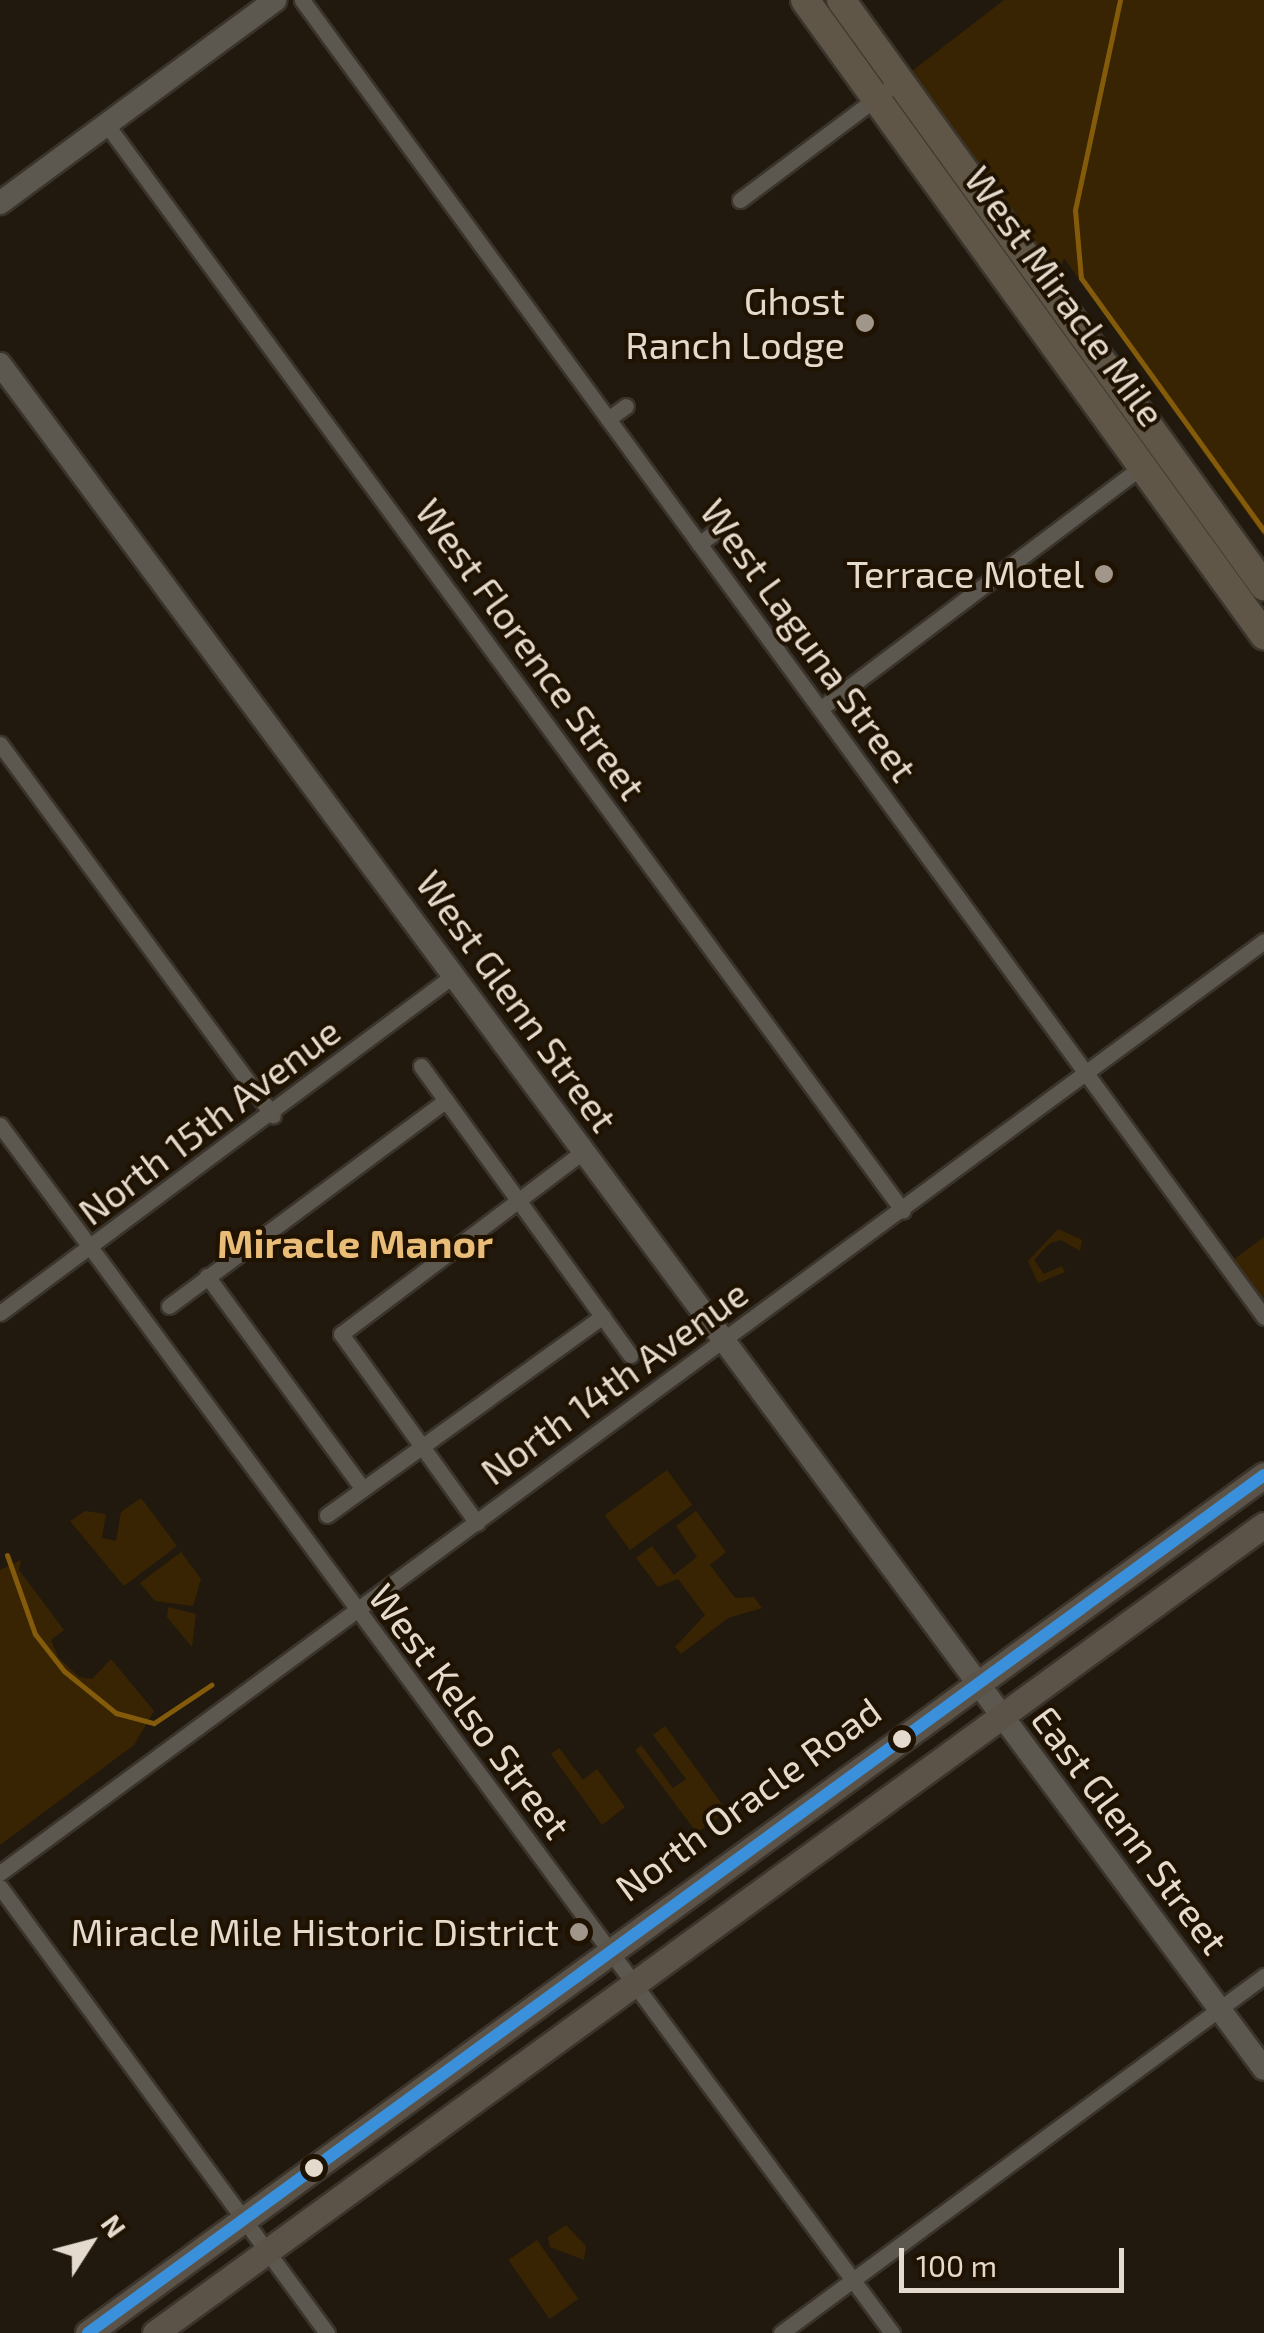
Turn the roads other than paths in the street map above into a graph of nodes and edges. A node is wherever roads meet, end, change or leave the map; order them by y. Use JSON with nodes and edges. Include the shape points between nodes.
{"nodes":[{"id":1,"x":276,"y":0,"type":"edge"},
{"id":2,"x":302,"y":0,"type":"edge"},
{"id":3,"x":805,"y":0,"type":"edge"},
{"id":4,"x":841,"y":0,"type":"edge"},
{"id":5,"x":899,"y":81,"type":"junction"},
{"id":6,"x":876,"y":98,"type":"junction"},
{"id":7,"x":107,"y":125,"type":"junction"},
{"id":8,"x":740,"y":200,"type":"dead end"},
{"id":9,"x":0,"y":203,"type":"edge"},
{"id":10,"x":0,"y":364,"type":"edge"},
{"id":11,"x":626,"y":406,"type":"dead end"},
{"id":12,"x":608,"y":419,"type":"junction"},
{"id":13,"x":1165,"y":449,"type":"junction"},
{"id":14,"x":1142,"y":466,"type":"junction"},
{"id":15,"x":716,"y":532,"type":"dead end"},
{"id":16,"x":699,"y":544,"type":"junction"},
{"id":17,"x":1264,"y":586,"type":"edge"},
{"id":18,"x":1264,"y":635,"type":"edge"},
{"id":19,"x":820,"y":709,"type":"junction"},
{"id":20,"x":0,"y":744,"type":"edge"},
{"id":21,"x":1264,"y":942,"type":"edge"},
{"id":22,"x":454,"y":975,"type":"junction"},
{"id":23,"x":421,"y":1066,"type":"dead end"},
{"id":24,"x":1087,"y":1074,"type":"junction"},
{"id":25,"x":446,"y":1100,"type":"junction"},
{"id":26,"x":274,"y":1116,"type":"junction"},
{"id":27,"x":0,"y":1125,"type":"edge"},
{"id":28,"x":584,"y":1151,"type":"junction"},
{"id":29,"x":519,"y":1202,"type":"junction"},
{"id":30,"x":903,"y":1211,"type":"junction"},
{"id":31,"x":92,"y":1250,"type":"junction"},
{"id":32,"x":208,"y":1276,"type":"junction"},
{"id":33,"x":168,"y":1306,"type":"dead end"},
{"id":34,"x":0,"y":1313,"type":"edge"},
{"id":35,"x":603,"y":1316,"type":"junction"},
{"id":36,"x":1264,"y":1317,"type":"edge"},
{"id":37,"x":725,"y":1340,"type":"junction"},
{"id":38,"x":630,"y":1355,"type":"dead end"},
{"id":39,"x":421,"y":1447,"type":"junction"},
{"id":40,"x":1264,"y":1475,"type":"edge"},
{"id":41,"x":363,"y":1489,"type":"junction"},
{"id":42,"x":327,"y":1515,"type":"dead end"},
{"id":43,"x":477,"y":1524,"type":"junction"},
{"id":44,"x":1264,"y":1525,"type":"edge"},
{"id":45,"x":358,"y":1614,"type":"junction"},
{"id":46,"x":976,"y":1680,"type":"junction"},
{"id":47,"x":1001,"y":1714,"type":"junction"},
{"id":48,"x":0,"y":1874,"type":"edge"},
{"id":49,"x":0,"y":1887,"type":"edge"},
{"id":50,"x":607,"y":1949,"type":"junction"},
{"id":51,"x":1264,"y":1976,"type":"edge"},
{"id":52,"x":631,"y":1982,"type":"junction"},
{"id":53,"x":1220,"y":2009,"type":"junction"},
{"id":54,"x":1264,"y":2069,"type":"edge"},
{"id":55,"x":242,"y":2220,"type":"junction"},
{"id":56,"x":265,"y":2252,"type":"junction"},
{"id":57,"x":854,"y":2281,"type":"junction"},
{"id":58,"x":88,"y":2333,"type":"edge"},
{"id":59,"x":155,"y":2333,"type":"edge"},
{"id":60,"x":326,"y":2333,"type":"edge"},
{"id":61,"x":781,"y":2333,"type":"edge"},
{"id":62,"x":892,"y":2333,"type":"edge"}],
"edges":[{"from":1,"to":7,"type":"street"},
{"from":2,"to":12,"type":"street","name":"West Laguna Street"},
{"from":3,"to":6,"type":"highway","name":"West Miracle Mile"},
{"from":4,"to":5,"type":"highway","name":"West Miracle Mile"},
{"from":5,"to":6,"type":"street"},
{"from":5,"to":13,"type":"highway","name":"West Miracle Mile"},
{"from":6,"to":8,"type":"street"},
{"from":6,"to":14,"type":"highway","name":"West Miracle Mile"},
{"from":7,"to":9,"type":"street"},
{"from":7,"to":30,"type":"street","name":"West Florence Street"},
{"from":10,"to":22,"type":"street","name":"West Glenn Street"},
{"from":11,"to":12,"type":"street"},
{"from":12,"to":16,"type":"street","name":"West Laguna Street"},
{"from":13,"to":14,"type":"street"},
{"from":13,"to":17,"type":"highway","name":"West Miracle Mile"},
{"from":14,"to":18,"type":"highway","name":"West Miracle Mile"},
{"from":14,"to":19,"type":"street"},
{"from":15,"to":16,"type":"street"},
{"from":16,"to":19,"type":"street","name":"West Laguna Street"},
{"from":19,"to":24,"type":"street","name":"West Laguna Street"},
{"from":20,"to":26,"type":"street"},
{"from":21,"to":24,"type":"street","name":"North 14th Avenue"},
{"from":22,"to":26,"type":"street","name":"North 15th Avenue"},
{"from":22,"to":28,"type":"street","name":"West Glenn Street"},
{"from":23,"to":25,"type":"street"},
{"from":24,"to":30,"type":"street","name":"North 14th Avenue"},
{"from":24,"to":36,"type":"street","name":"West Laguna Street"},
{"from":25,"to":29,"type":"street"},
{"from":25,"to":32,"type":"street"},
{"from":26,"to":31,"type":"street","name":"North 15th Avenue"},
{"from":27,"to":31,"type":"street","name":"West Kelso Street"},
{"from":28,"to":29,"type":"street"},
{"from":28,"to":37,"type":"street","name":"West Glenn Street"},
{"from":29,"to":35,"type":"street"},
{"from":29,"to":39,"type":"street","via":[[341,1334]]},
{"from":30,"to":37,"type":"street","name":"North 14th Avenue"},
{"from":31,"to":34,"type":"street","name":"North 15th Avenue"},
{"from":31,"to":45,"type":"street","name":"West Kelso Street"},
{"from":32,"to":33,"type":"street"},
{"from":32,"to":41,"type":"street"},
{"from":35,"to":38,"type":"street"},
{"from":35,"to":39,"type":"street"},
{"from":37,"to":43,"type":"street","name":"North 14th Avenue"},
{"from":37,"to":46,"type":"street","name":"West Glenn Street"},
{"from":39,"to":41,"type":"street"},
{"from":39,"to":43,"type":"street"},
{"from":40,"to":46,"type":"main road","name":"North Oracle Road"},
{"from":41,"to":42,"type":"street"},
{"from":43,"to":45,"type":"street","name":"North 14th Avenue"},
{"from":44,"to":47,"type":"main road","name":"North Oracle Road"},
{"from":45,"to":48,"type":"street","name":"North 14th Avenue"},
{"from":45,"to":50,"type":"street","name":"West Kelso Street"},
{"from":46,"to":47,"type":"street","name":"East Glenn Street"},
{"from":46,"to":50,"type":"main road","name":"North Oracle Road"},
{"from":47,"to":52,"type":"main road","name":"North Oracle Road"},
{"from":47,"to":53,"type":"street","name":"East Glenn Street"},
{"from":49,"to":55,"type":"street"},
{"from":50,"to":52,"type":"street","name":"West Kelso Street"},
{"from":50,"to":55,"type":"main road","name":"North Oracle Road"},
{"from":51,"to":53,"type":"street"},
{"from":52,"to":56,"type":"main road","name":"North Oracle Road"},
{"from":52,"to":57,"type":"street","name":"West Kelso Street"},
{"from":53,"to":54,"type":"street","name":"East Glenn Street"},
{"from":53,"to":57,"type":"street"},
{"from":55,"to":56,"type":"street"},
{"from":55,"to":58,"type":"main road","name":"North Oracle Road"},
{"from":56,"to":59,"type":"main road","name":"North Oracle Road"},
{"from":56,"to":60,"type":"street"},
{"from":57,"to":61,"type":"street"},
{"from":57,"to":62,"type":"street","name":"West Kelso Street"}]}
